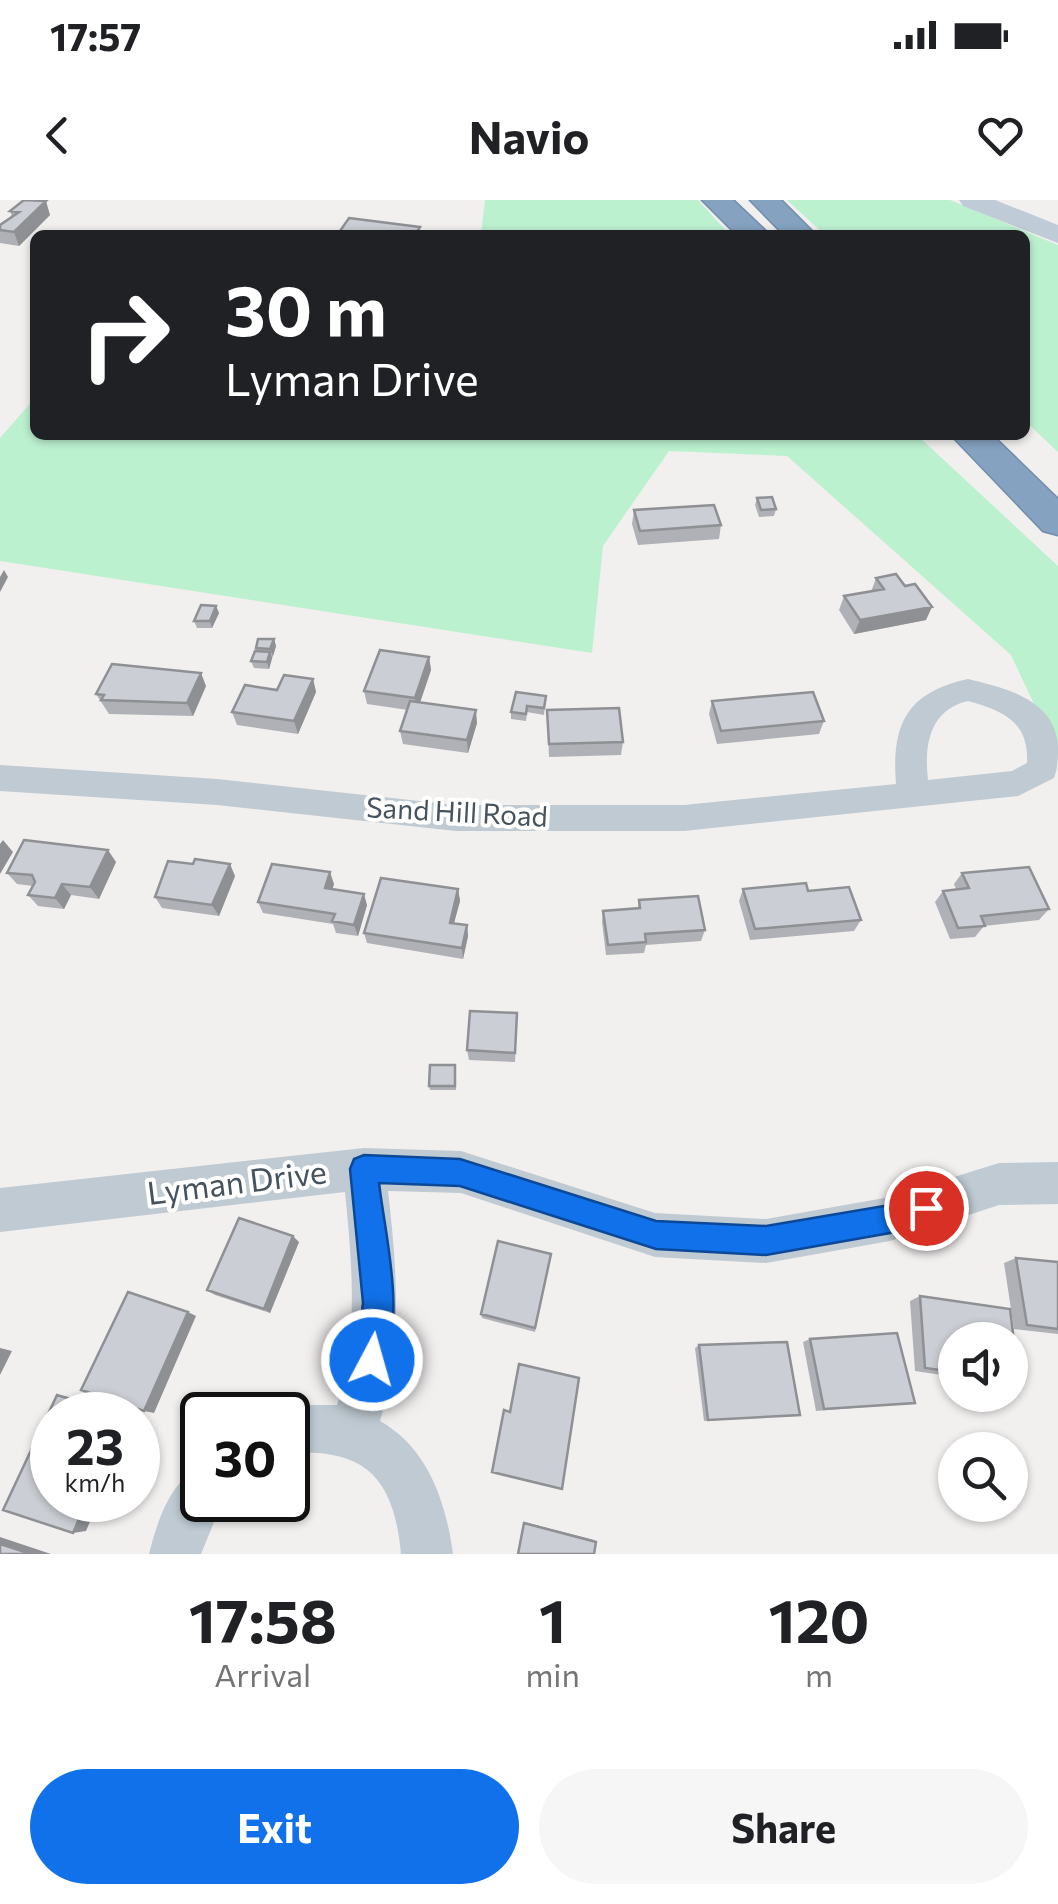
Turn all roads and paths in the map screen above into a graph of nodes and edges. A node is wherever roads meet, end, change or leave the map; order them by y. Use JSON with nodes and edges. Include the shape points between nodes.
{"nodes":[{"id":1,"x":716,"y":200,"type":"edge"},
{"id":2,"x":734,"y":200,"type":"edge"},
{"id":3,"x":764,"y":200,"type":"edge"},
{"id":4,"x":972,"y":200,"type":"edge"},
{"id":5,"x":749,"y":230,"type":"edge"},
{"id":6,"x":764,"y":230,"type":"edge"},
{"id":7,"x":795,"y":230,"type":"edge"},
{"id":8,"x":1058,"y":235,"type":"edge"},
{"id":9,"x":975,"y":440,"type":"edge"},
{"id":10,"x":1015,"y":440,"type":"edge"},
{"id":11,"x":1058,"y":481,"type":"edge"},
{"id":12,"x":1058,"y":522,"type":"edge"},
{"id":13,"x":0,"y":778,"type":"edge"},
{"id":14,"x":914,"y":795,"type":"dead end"},
{"id":15,"x":364,"y":1169,"type":"junction"},
{"id":16,"x":1058,"y":1183,"type":"edge"},
{"id":17,"x":0,"y":1210,"type":"edge"},
{"id":18,"x":310,"y":1425,"type":"edge"},
{"id":19,"x":353,"y":1431,"type":"junction"},
{"id":20,"x":186,"y":1522,"type":"edge"},
{"id":21,"x":175,"y":1554,"type":"edge"},
{"id":22,"x":427,"y":1554,"type":"edge"}],
"edges":[{"from":1,"to":5,"type":"highway"},
{"from":2,"to":6,"type":"highway"},
{"from":3,"to":7,"type":"highway"},
{"from":4,"to":8,"type":"main road"},
{"from":9,"to":12,"type":"highway"},
{"from":10,"to":11,"type":"highway"},
{"from":13,"to":14,"type":"street","name":"Sand Hill Road","via":[[217,792],[456,818],[684,818]]},
{"from":15,"to":16,"type":"street","name":"Lyman Drive","via":[[460,1172],[656,1235],[766,1241],[890,1219],[999,1184]]},
{"from":15,"to":17,"type":"street","name":"Lyman Drive"},
{"from":15,"to":19,"type":"street","via":[[378,1303],[368,1389]]},
{"from":18,"to":19,"type":"street"},
{"from":19,"to":22,"type":"street","via":[[386,1453],[412,1488]]},
{"from":20,"to":21,"type":"street"}]}
